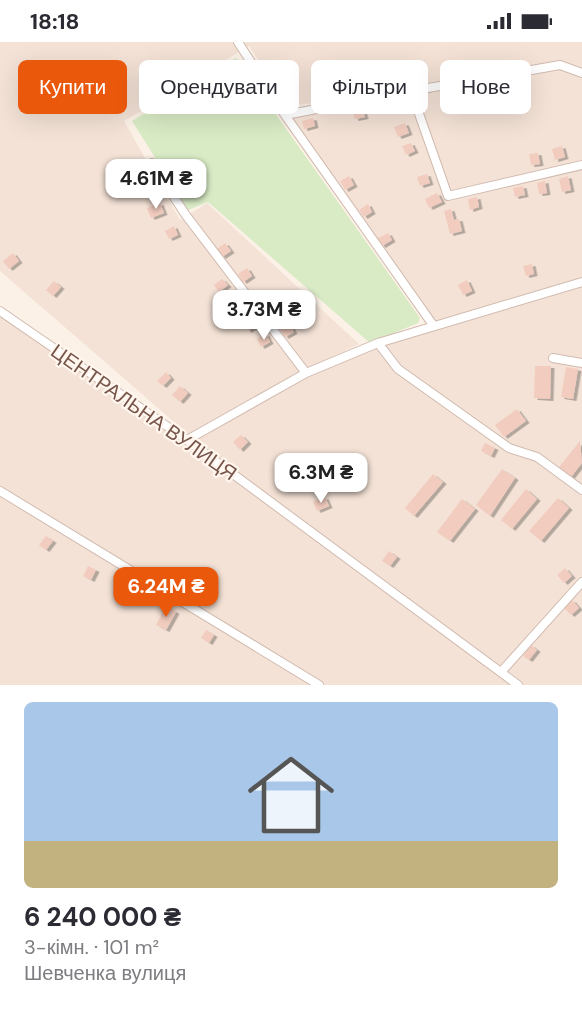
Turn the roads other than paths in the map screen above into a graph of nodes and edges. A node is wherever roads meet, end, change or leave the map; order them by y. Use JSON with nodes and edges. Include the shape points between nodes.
{"nodes":[{"id":1,"x":238,"y":42,"type":"edge"},
{"id":2,"x":582,"y":73,"type":"edge"},
{"id":3,"x":428,"y":88,"type":"edge"},
{"id":4,"x":311,"y":110,"type":"edge"},
{"id":5,"x":419,"y":114,"type":"edge"},
{"id":6,"x":285,"y":115,"type":"junction"},
{"id":7,"x":152,"y":164,"type":"dead end"},
{"id":8,"x":582,"y":165,"type":"edge"},
{"id":9,"x":582,"y":282,"type":"edge"},
{"id":10,"x":0,"y":311,"type":"edge"},
{"id":11,"x":433,"y":325,"type":"junction"},
{"id":12,"x":378,"y":343,"type":"junction"},
{"id":13,"x":553,"y":358,"type":"dead end"},
{"id":14,"x":582,"y":363,"type":"edge"},
{"id":15,"x":306,"y":373,"type":"junction"},
{"id":16,"x":187,"y":440,"type":"junction"},
{"id":17,"x":582,"y":490,"type":"edge"},
{"id":18,"x":0,"y":491,"type":"edge"},
{"id":19,"x":582,"y":582,"type":"edge"},
{"id":20,"x":501,"y":672,"type":"junction"},
{"id":21,"x":319,"y":685,"type":"edge"},
{"id":22,"x":518,"y":685,"type":"edge"}],
"edges":[{"from":1,"to":6,"type":"street"},
{"from":2,"to":3,"type":"street","via":[[560,65]]},
{"from":4,"to":6,"type":"street"},
{"from":5,"to":8,"type":"street","via":[[448,196]]},
{"from":6,"to":11,"type":"street"},
{"from":7,"to":15,"type":"street","via":[[185,214]]},
{"from":9,"to":11,"type":"street"},
{"from":10,"to":16,"type":"street","name":"ЦЕНТРАЛЬНА ВУЛИЦЯ"},
{"from":11,"to":12,"type":"street"},
{"from":12,"to":15,"type":"street"},
{"from":12,"to":17,"type":"street","via":[[398,369],[509,448],[537,457]]},
{"from":13,"to":14,"type":"street"},
{"from":15,"to":16,"type":"street"},
{"from":16,"to":20,"type":"street","name":"ЦЕНТРАЛЬНА ВУЛИЦЯ"},
{"from":18,"to":21,"type":"street"},
{"from":19,"to":20,"type":"street"},
{"from":20,"to":22,"type":"street","name":"ЦЕНТРАЛЬНА ВУЛИЦЯ"}]}
